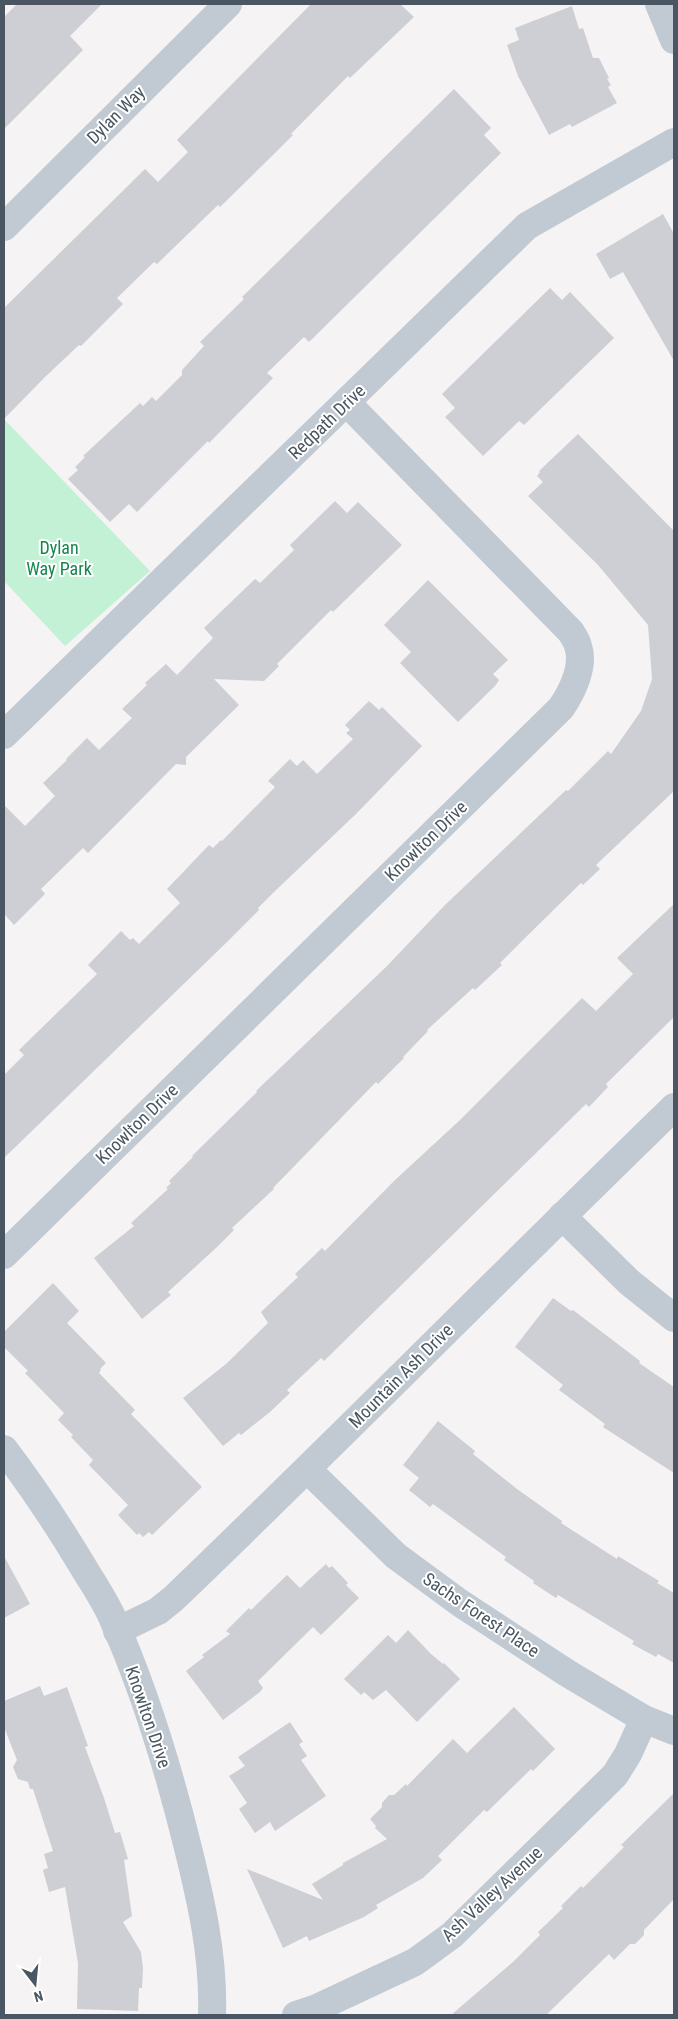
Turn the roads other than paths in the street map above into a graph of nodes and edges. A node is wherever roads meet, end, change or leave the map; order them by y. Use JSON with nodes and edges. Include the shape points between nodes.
{"nodes":[{"id":1,"x":228,"y":4,"type":"edge"},
{"id":2,"x":659,"y":4,"type":"edge"},
{"id":3,"x":674,"y":40,"type":"edge"},
{"id":4,"x":674,"y":142,"type":"edge"},
{"id":5,"x":4,"y":227,"type":"edge"},
{"id":6,"x":347,"y":403,"type":"junction"},
{"id":7,"x":4,"y":735,"type":"edge"},
{"id":8,"x":674,"y":1107,"type":"edge"},
{"id":9,"x":562,"y":1216,"type":"junction"},
{"id":10,"x":4,"y":1255,"type":"edge"},
{"id":11,"x":674,"y":1318,"type":"edge"},
{"id":12,"x":4,"y":1449,"type":"edge"},
{"id":13,"x":308,"y":1470,"type":"junction"},
{"id":14,"x":117,"y":1631,"type":"junction"},
{"id":15,"x":644,"y":1720,"type":"junction"},
{"id":16,"x":674,"y":1731,"type":"edge"},
{"id":17,"x":212,"y":2015,"type":"edge"},
{"id":18,"x":296,"y":2015,"type":"edge"}],
"edges":[{"from":1,"to":5,"type":"street","name":"Dylan Way"},
{"from":2,"to":3,"type":"street"},
{"from":4,"to":6,"type":"street","name":"Redpath Drive","via":[[526,226]]},
{"from":6,"to":7,"type":"street","name":"Redpath Drive"},
{"from":6,"to":10,"type":"street","name":"Knowlton Drive","via":[[571,632],[579,647],[575,682],[561,708]]},
{"from":8,"to":9,"type":"street","name":"Mountain Ash Drive"},
{"from":9,"to":11,"type":"street","via":[[629,1282]]},
{"from":9,"to":13,"type":"street","name":"Mountain Ash Drive"},
{"from":12,"to":14,"type":"street","name":"Knowlton Drive","via":[[59,1526]]},
{"from":13,"to":14,"type":"street","name":"Mountain Ash Drive","via":[[173,1600]]},
{"from":13,"to":15,"type":"street","name":"Sachs Forest Place","via":[[396,1556],[460,1603]]},
{"from":14,"to":17,"type":"street","name":"Knowlton Drive","via":[[162,1757],[193,1871],[211,1966]]},
{"from":15,"to":16,"type":"street","name":"Sachs Forest Place"},
{"from":15,"to":18,"type":"street","name":"Ash Valley Avenue","via":[[615,1775],[452,1935],[415,1962]]}]}
